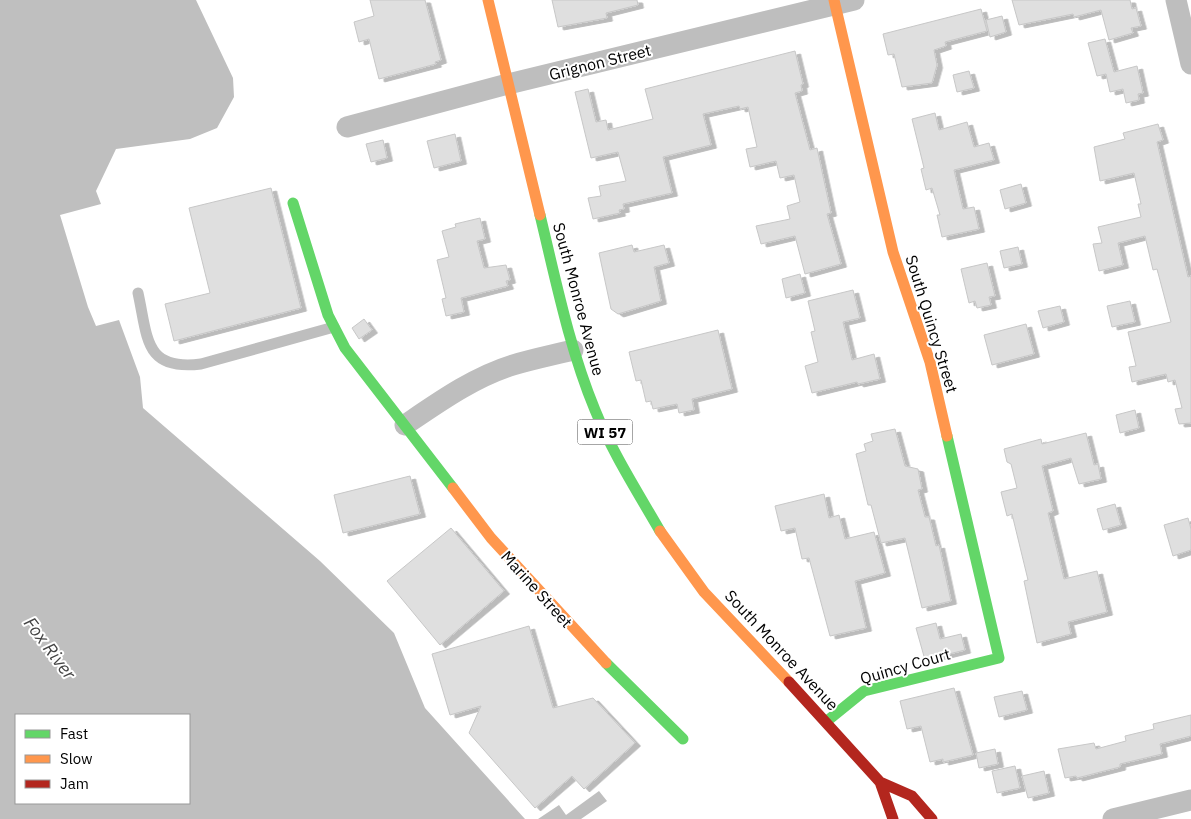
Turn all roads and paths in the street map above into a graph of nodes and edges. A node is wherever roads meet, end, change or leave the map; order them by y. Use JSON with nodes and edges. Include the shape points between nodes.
{"nodes":[{"id":1,"x":488,"y":0,"type":"edge"},
{"id":2,"x":1176,"y":0,"type":"edge"},
{"id":3,"x":841,"y":2,"type":"edge"},
{"id":4,"x":1191,"y":64,"type":"edge"},
{"id":5,"x":508,"y":84,"type":"junction"},
{"id":6,"x":347,"y":127,"type":"dead end"},
{"id":7,"x":293,"y":203,"type":"dead end"},
{"id":8,"x":138,"y":293,"type":"dead end"},
{"id":9,"x":334,"y":327,"type":"junction"},
{"id":10,"x":573,"y":350,"type":"junction"},
{"id":11,"x":405,"y":425,"type":"junction"},
{"id":12,"x":999,"y":658,"type":"joint"},
{"id":13,"x":827,"y":721,"type":"junction"},
{"id":14,"x":683,"y":739,"type":"dead end"},
{"id":15,"x":880,"y":782,"type":"junction"},
{"id":16,"x":1191,"y":800,"type":"edge"},
{"id":17,"x":893,"y":819,"type":"edge"},
{"id":18,"x":932,"y":819,"type":"edge"},
{"id":19,"x":1113,"y":819,"type":"edge"}],
"edges":[{"from":1,"to":5,"type":"street","name":"South Monroe Avenue","number":"WI 57"},
{"from":2,"to":4,"type":"street"},
{"from":3,"to":5,"type":"street","name":"Grignon Street"},
{"from":3,"to":12,"type":"street","name":"South Quincy Street","via":[[893,252],[930,362]]},
{"from":5,"to":6,"type":"street","name":"Grignon Street"},
{"from":5,"to":10,"type":"street","name":"South Monroe Avenue","number":"WI 57"},
{"from":7,"to":9,"type":"street","name":"Marine Street"},
{"from":8,"to":9,"type":"lane","via":[[150,344],[168,364],[201,364]]},
{"from":9,"to":11,"type":"street","name":"Marine Street","via":[[345,348]]},
{"from":10,"to":11,"type":"street","via":[[513,365],[485,376]]},
{"from":10,"to":13,"type":"street","name":"South Monroe Avenue","number":"WI 57","via":[[616,456],[667,542],[704,592]]},
{"from":11,"to":14,"type":"street","name":"Marine Street","via":[[491,538],[587,644]]},
{"from":12,"to":13,"type":"street","name":"Quincy Court","via":[[864,691]]},
{"from":13,"to":15,"type":"street","name":"South Monroe Avenue","number":"WI 57"},
{"from":15,"to":17,"type":"street","name":"South Monroe Avenue","number":"WI 57"},
{"from":15,"to":18,"type":"street","name":"South Monroe Avenue","number":"WI 57","via":[[912,796]]},
{"from":16,"to":19,"type":"street"}]}
